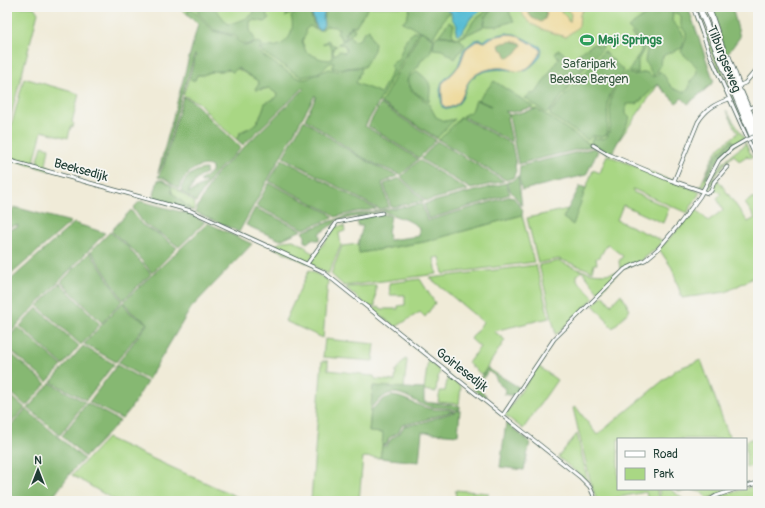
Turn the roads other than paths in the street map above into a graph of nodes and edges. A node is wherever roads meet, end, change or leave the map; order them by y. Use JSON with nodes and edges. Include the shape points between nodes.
{"nodes":[{"id":1,"x":693,"y":7,"type":"edge"},
{"id":2,"x":699,"y":7,"type":"edge"},
{"id":3,"x":708,"y":7,"type":"edge"},
{"id":4,"x":729,"y":56,"type":"dead end"},
{"id":5,"x":758,"y":68,"type":"edge"},
{"id":6,"x":740,"y":85,"type":"junction"},
{"id":7,"x":729,"y":98,"type":"junction"},
{"id":8,"x":758,"y":105,"type":"edge"},
{"id":9,"x":749,"y":108,"type":"junction"},
{"id":10,"x":758,"y":129,"type":"edge"},
{"id":11,"x":758,"y":136,"type":"edge"},
{"id":12,"x":593,"y":145,"type":"dead end"},
{"id":13,"x":758,"y":150,"type":"edge"},
{"id":14,"x":7,"y":160,"type":"edge"},
{"id":15,"x":758,"y":162,"type":"edge"},
{"id":16,"x":727,"y":167,"type":"dead end"},
{"id":17,"x":674,"y":181,"type":"junction"},
{"id":18,"x":703,"y":191,"type":"junction"},
{"id":19,"x":150,"y":200,"type":"joint"},
{"id":20,"x":382,"y":213,"type":"dead end"},
{"id":21,"x":307,"y":264,"type":"junction"},
{"id":22,"x":502,"y":415,"type":"junction"},
{"id":23,"x":758,"y":483,"type":"edge"},
{"id":24,"x":747,"y":486,"type":"edge"},
{"id":25,"x":733,"y":490,"type":"edge"},
{"id":26,"x":596,"y":501,"type":"edge"},
{"id":27,"x":708,"y":501,"type":"edge"}],
"edges":[{"from":1,"to":7,"type":"street","name":"Tilburgseweg"},
{"from":2,"to":13,"type":"highway"},
{"from":3,"to":11,"type":"highway","via":[[724,54]]},
{"from":4,"to":6,"type":"street"},
{"from":5,"to":6,"type":"street"},
{"from":6,"to":9,"type":"street"},
{"from":7,"to":15,"type":"street","name":"Tilburgseweg"},
{"from":7,"to":17,"type":"street","via":[[702,114]]},
{"from":8,"to":9,"type":"street"},
{"from":9,"to":10,"type":"street"},
{"from":11,"to":18,"type":"street","bridge":true,"via":[[732,148],[719,160]]},
{"from":12,"to":17,"type":"street","via":[[612,156]]},
{"from":14,"to":19,"type":"street","name":"Beeksedijk"},
{"from":16,"to":18,"type":"street","via":[[714,182],[711,191]]},
{"from":17,"to":18,"type":"street"},
{"from":18,"to":22,"type":"street","via":[[658,249],[645,260],[625,269],[554,339]]},
{"from":19,"to":21,"type":"street","name":"Goirlesedijk","via":[[191,211]]},
{"from":20,"to":21,"type":"street","via":[[335,224]]},
{"from":21,"to":22,"type":"street","name":"Goirlesedijk","via":[[329,276]]},
{"from":22,"to":26,"type":"street","name":"Goirlesedijk","via":[[580,477],[590,487]]},
{"from":23,"to":24,"type":"street"},
{"from":25,"to":27,"type":"street"}]}
